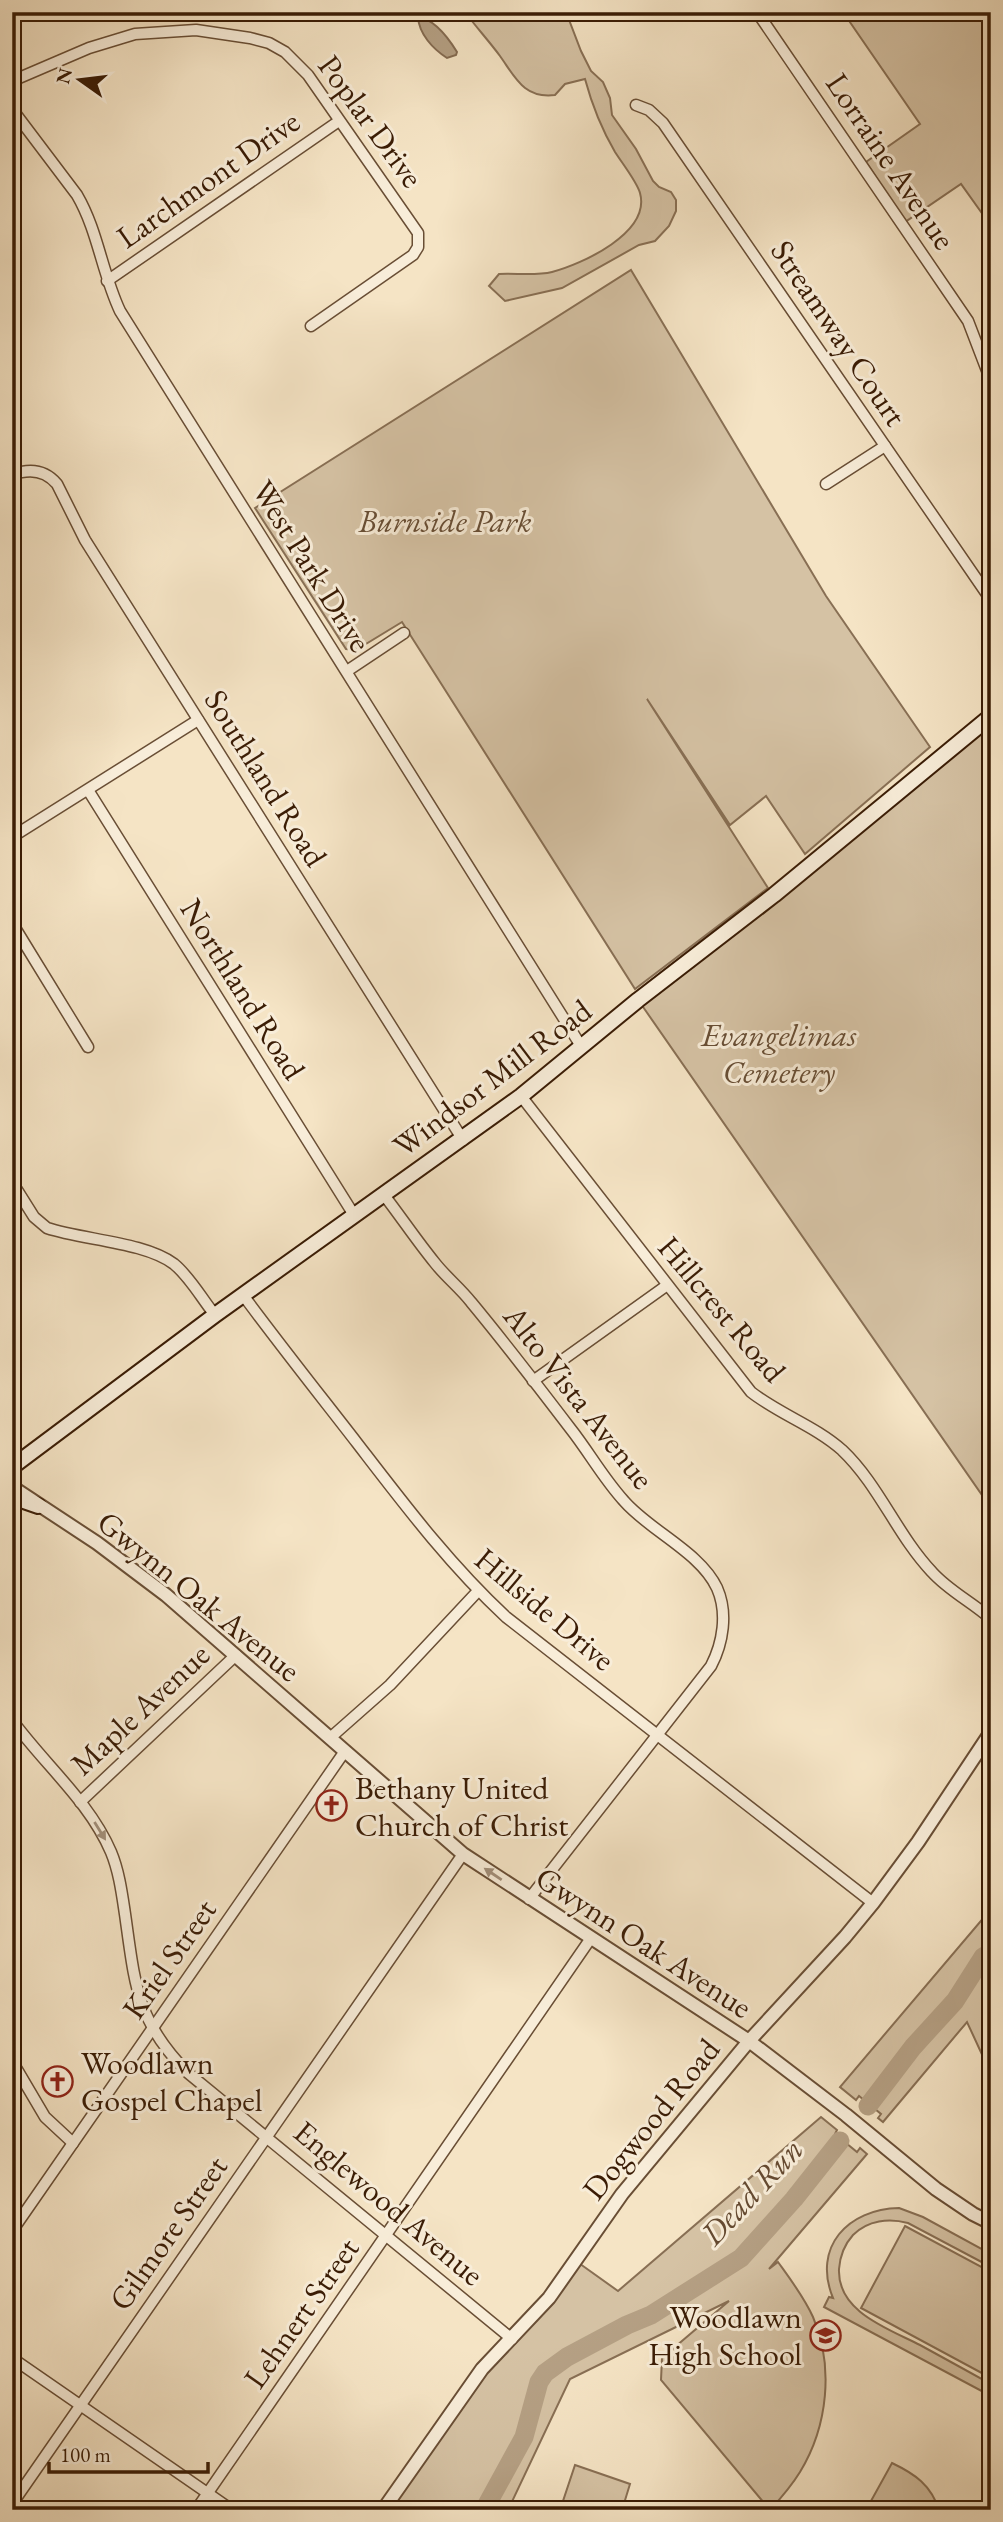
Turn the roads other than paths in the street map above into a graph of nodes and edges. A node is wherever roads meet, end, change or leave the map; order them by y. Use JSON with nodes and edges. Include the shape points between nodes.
{"nodes":[{"id":1,"x":757,"y":12,"type":"edge"},
{"id":2,"x":12,"y":81,"type":"edge"},
{"id":3,"x":636,"y":105,"type":"dead end"},
{"id":4,"x":12,"y":109,"type":"edge"},
{"id":5,"x":340,"y":121,"type":"junction"},
{"id":6,"x":107,"y":281,"type":"junction"},
{"id":7,"x":311,"y":326,"type":"dead end"},
{"id":8,"x":991,"y":381,"type":"edge"},
{"id":9,"x":885,"y":446,"type":"junction"},
{"id":10,"x":12,"y":475,"type":"edge"},
{"id":11,"x":826,"y":484,"type":"dead end"},
{"id":12,"x":991,"y":600,"type":"edge"},
{"id":13,"x":404,"y":633,"type":"dead end"},
{"id":14,"x":346,"y":671,"type":"junction"},
{"id":15,"x":991,"y":716,"type":"edge"},
{"id":16,"x":198,"y":720,"type":"junction"},
{"id":17,"x":88,"y":790,"type":"junction"},
{"id":18,"x":12,"y":837,"type":"edge"},
{"id":19,"x":12,"y":923,"type":"edge"},
{"id":20,"x":581,"y":1046,"type":"junction"},
{"id":21,"x":88,"y":1047,"type":"dead end"},
{"id":22,"x":521,"y":1096,"type":"junction"},
{"id":23,"x":463,"y":1140,"type":"junction"},
{"id":24,"x":12,"y":1182,"type":"edge"},
{"id":25,"x":384,"y":1195,"type":"junction"},
{"id":26,"x":354,"y":1215,"type":"junction"},
{"id":27,"x":666,"y":1286,"type":"junction"},
{"id":28,"x":243,"y":1294,"type":"junction"},
{"id":29,"x":215,"y":1315,"type":"junction"},
{"id":30,"x":533,"y":1381,"type":"junction"},
{"id":31,"x":12,"y":1467,"type":"edge"},
{"id":32,"x":12,"y":1488,"type":"edge"},
{"id":33,"x":12,"y":1497,"type":"edge"},
{"id":34,"x":38,"y":1506,"type":"junction"},
{"id":35,"x":478,"y":1591,"type":"junction"},
{"id":36,"x":991,"y":1619,"type":"edge"},
{"id":37,"x":236,"y":1655,"type":"junction"},
{"id":38,"x":12,"y":1720,"type":"edge"},
{"id":39,"x":991,"y":1732,"type":"edge"},
{"id":40,"x":659,"y":1736,"type":"junction"},
{"id":41,"x":330,"y":1738,"type":"junction"},
{"id":42,"x":345,"y":1751,"type":"junction"},
{"id":43,"x":80,"y":1802,"type":"junction"},
{"id":44,"x":463,"y":1854,"type":"junction"},
{"id":45,"x":529,"y":1899,"type":"junction"},
{"id":46,"x":873,"y":1903,"type":"junction"},
{"id":47,"x":591,"y":1938,"type":"junction"},
{"id":48,"x":152,"y":2030,"type":"junction"},
{"id":49,"x":749,"y":2041,"type":"junction"},
{"id":50,"x":12,"y":2061,"type":"edge"},
{"id":51,"x":21,"y":2078,"type":"junction"},
{"id":52,"x":12,"y":2088,"type":"edge"},
{"id":53,"x":267,"y":2137,"type":"junction"},
{"id":54,"x":73,"y":2143,"type":"junction"},
{"id":55,"x":991,"y":2223,"type":"edge"},
{"id":56,"x":12,"y":2231,"type":"edge"},
{"id":57,"x":387,"y":2236,"type":"junction"},
{"id":58,"x":512,"y":2339,"type":"junction"},
{"id":59,"x":12,"y":2358,"type":"edge"},
{"id":60,"x":80,"y":2406,"type":"junction"},
{"id":61,"x":208,"y":2493,"type":"junction"},
{"id":62,"x":12,"y":2504,"type":"edge"},
{"id":63,"x":196,"y":2510,"type":"edge"},
{"id":64,"x":232,"y":2510,"type":"edge"},
{"id":65,"x":383,"y":2510,"type":"edge"}],
"edges":[{"from":1,"to":8,"type":"street","name":"Lorraine Avenue","via":[[968,321]]},
{"from":2,"to":5,"type":"street","name":"Poplar Drive","via":[[122,37],[167,30],[209,32],[259,40],[285,52],[308,75]]},
{"from":3,"to":9,"type":"street","name":"Streamway Court","via":[[663,123]]},
{"from":4,"to":6,"type":"street","name":"West Park Drive","via":[[85,209]]},
{"from":5,"to":6,"type":"street","name":"Larchmont Drive"},
{"from":5,"to":7,"type":"street","name":"Poplar Drive","via":[[415,227],[419,241],[414,255]]},
{"from":6,"to":14,"type":"street","name":"West Park Drive","via":[[120,311]]},
{"from":9,"to":11,"type":"street"},
{"from":9,"to":12,"type":"street","name":"Streamway Court"},
{"from":10,"to":16,"type":"street","name":"Southland Road","via":[[42,472],[57,484],[85,540]]},
{"from":13,"to":14,"type":"street"},
{"from":14,"to":20,"type":"street","name":"West Park Drive"},
{"from":15,"to":20,"type":"main road","name":"Windsor Mill Road"},
{"from":16,"to":17,"type":"street"},
{"from":16,"to":23,"type":"street","name":"Southland Road"},
{"from":17,"to":18,"type":"street"},
{"from":17,"to":26,"type":"street","name":"Northland Road"},
{"from":19,"to":21,"type":"street"},
{"from":20,"to":22,"type":"main road","name":"Windsor Mill Road"},
{"from":22,"to":23,"type":"main road","name":"Windsor Mill Road"},
{"from":22,"to":27,"type":"street","name":"Hillcrest Road"},
{"from":23,"to":25,"type":"main road","name":"Windsor Mill Road"},
{"from":24,"to":29,"type":"street","via":[[34,1217],[47,1228],[148,1251],[173,1264]]},
{"from":25,"to":26,"type":"main road","name":"Windsor Mill Road"},
{"from":25,"to":30,"type":"street","name":"Alto Vista Avenue"},
{"from":26,"to":28,"type":"main road","name":"Windsor Mill Road"},
{"from":27,"to":30,"type":"street"},
{"from":27,"to":36,"type":"street","name":"Hillcrest Road","via":[[751,1392],[842,1451],[932,1572]]},
{"from":28,"to":29,"type":"main road","name":"Windsor Mill Road"},
{"from":28,"to":35,"type":"street","name":"Hillside Drive","via":[[432,1541]]},
{"from":29,"to":31,"type":"main road","name":"Windsor Mill Road"},
{"from":30,"to":40,"type":"street","name":"Alto Vista Avenue","via":[[630,1509],[701,1566],[718,1590],[723,1621],[718,1653]]},
{"from":32,"to":34,"type":"street","name":"Gwynn Oak Avenue"},
{"from":33,"to":34,"type":"main road"},
{"from":34,"to":37,"type":"street","name":"Gwynn Oak Avenue","via":[[138,1573]]},
{"from":35,"to":40,"type":"street","name":"Hillside Drive"},
{"from":35,"to":41,"type":"street","via":[[390,1685]]},
{"from":37,"to":41,"type":"street","name":"Gwynn Oak Avenue"},
{"from":37,"to":43,"type":"street","name":"Maple Avenue"},
{"from":38,"to":43,"type":"street","name":"Englewood Avenue"},
{"from":39,"to":46,"type":"street","name":"Dogwood Road"},
{"from":40,"to":45,"type":"street","name":"Alto Vista Avenue"},
{"from":40,"to":46,"type":"street","name":"Hillside Drive"},
{"from":41,"to":42,"type":"street","name":"Gwynn Oak Avenue"},
{"from":42,"to":44,"type":"street","name":"Gwynn Oak Avenue"},
{"from":42,"to":48,"type":"street","name":"Kriel Street"},
{"from":43,"to":48,"type":"street","name":"Englewood Avenue","one_way":true,"via":[[112,1855],[136,1986]]},
{"from":45,"to":44,"type":"street","name":"Gwynn Oak Avenue","one_way":true},
{"from":44,"to":53,"type":"street","name":"Gilmore Street"},
{"from":45,"to":47,"type":"street","name":"Gwynn Oak Avenue"},
{"from":46,"to":49,"type":"street","name":"Dogwood Road"},
{"from":47,"to":49,"type":"street","name":"Gwynn Oak Avenue"},
{"from":47,"to":57,"type":"street","name":"Lehnert Street"},
{"from":48,"to":53,"type":"street","name":"Englewood Avenue","via":[[188,2073]]},
{"from":48,"to":54,"type":"street","name":"Kriel Street"},
{"from":49,"to":55,"type":"street","name":"Gwynn Oak Avenue","via":[[936,2189]]},
{"from":49,"to":58,"type":"street","name":"Dogwood Road","via":[[622,2194],[549,2298]]},
{"from":50,"to":51,"type":"street"},
{"from":51,"to":52,"type":"street"},
{"from":51,"to":54,"type":"street","via":[[45,2118]]},
{"from":53,"to":57,"type":"street","name":"Englewood Avenue"},
{"from":53,"to":60,"type":"street","name":"Gilmore Street"},
{"from":54,"to":56,"type":"street","name":"Kriel Street"},
{"from":57,"to":58,"type":"street","name":"Englewood Avenue"},
{"from":57,"to":61,"type":"street","name":"Lehnert Street"},
{"from":58,"to":65,"type":"street","name":"Dogwood Road","via":[[463,2393]]},
{"from":59,"to":60,"type":"street"},
{"from":60,"to":61,"type":"street"},
{"from":60,"to":62,"type":"street","name":"Gilmore Street"},
{"from":61,"to":63,"type":"street","name":"Lehnert Street"},
{"from":61,"to":64,"type":"street"}]}
